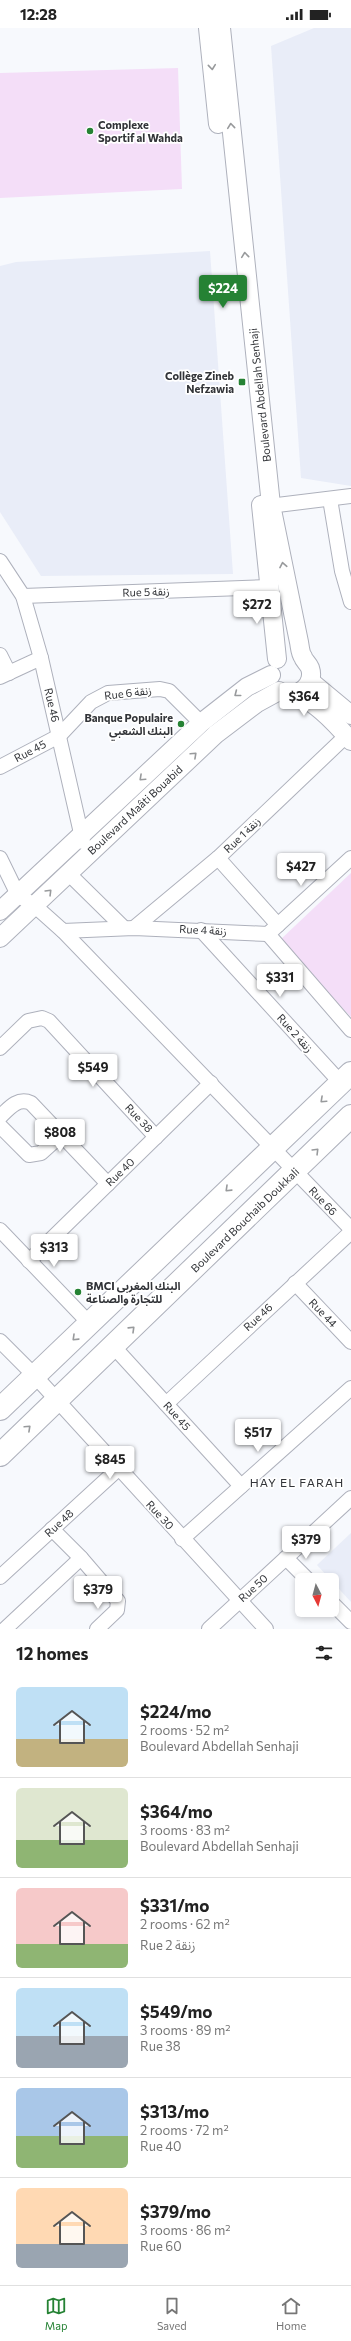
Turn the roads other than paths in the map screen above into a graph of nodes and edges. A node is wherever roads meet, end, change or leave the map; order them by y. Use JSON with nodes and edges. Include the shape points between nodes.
{"nodes":[{"id":1,"x":208,"y":28,"type":"edge"},
{"id":2,"x":221,"y":28,"type":"edge"},
{"id":3,"x":351,"y":496,"type":"edge"},
{"id":4,"x":330,"y":499,"type":"junction"},
{"id":5,"x":266,"y":506,"type":"junction"},
{"id":6,"x":0,"y":561,"type":"edge"},
{"id":7,"x":269,"y":587,"type":"junction"},
{"id":8,"x":23,"y":596,"type":"junction"},
{"id":9,"x":351,"y":602,"type":"edge"},
{"id":10,"x":0,"y":655,"type":"edge"},
{"id":11,"x":41,"y":658,"type":"junction"},
{"id":12,"x":303,"y":658,"type":"junction"},
{"id":13,"x":274,"y":667,"type":"junction"},
{"id":14,"x":4,"y":675,"type":"edge"},
{"id":15,"x":310,"y":681,"type":"junction"},
{"id":16,"x":287,"y":692,"type":"junction"},
{"id":17,"x":351,"y":714,"type":"edge"},
{"id":18,"x":201,"y":723,"type":"junction"},
{"id":19,"x":59,"y":736,"type":"junction"},
{"id":20,"x":348,"y":738,"type":"edge"},
{"id":21,"x":0,"y":767,"type":"edge"},
{"id":22,"x":82,"y":835,"type":"junction"},
{"id":23,"x":86,"y":856,"type":"junction"},
{"id":24,"x":0,"y":858,"type":"edge"},
{"id":25,"x":218,"y":858,"type":"junction"},
{"id":26,"x":351,"y":858,"type":"edge"},
{"id":27,"x":68,"y":873,"type":"junction"},
{"id":28,"x":18,"y":895,"type":"junction"},
{"id":29,"x":35,"y":906,"type":"junction"},
{"id":30,"x":0,"y":911,"type":"edge"},
{"id":31,"x":278,"y":925,"type":"junction"},
{"id":32,"x":129,"y":928,"type":"junction"},
{"id":33,"x":201,"y":930,"type":"junction"},
{"id":34,"x":63,"y":931,"type":"junction"},
{"id":35,"x":268,"y":934,"type":"junction"},
{"id":36,"x":0,"y":938,"type":"edge"},
{"id":37,"x":351,"y":1030,"type":"edge"},
{"id":38,"x":0,"y":1048,"type":"edge"},
{"id":39,"x":346,"y":1078,"type":"edge"},
{"id":40,"x":211,"y":1083,"type":"junction"},
{"id":41,"x":351,"y":1116,"type":"edge"},
{"id":42,"x":0,"y":1117,"type":"edge"},
{"id":43,"x":0,"y":1126,"type":"edge"},
{"id":44,"x":61,"y":1135,"type":"junction"},
{"id":45,"x":156,"y":1136,"type":"junction"},
{"id":46,"x":272,"y":1148,"type":"junction"},
{"id":47,"x":295,"y":1172,"type":"junction"},
{"id":48,"x":108,"y":1184,"type":"junction"},
{"id":49,"x":0,"y":1230,"type":"edge"},
{"id":50,"x":351,"y":1231,"type":"edge"},
{"id":51,"x":29,"y":1261,"type":"junction"},
{"id":52,"x":295,"y":1283,"type":"junction"},
{"id":53,"x":90,"y":1324,"type":"junction"},
{"id":54,"x":0,"y":1341,"type":"edge"},
{"id":55,"x":351,"y":1342,"type":"edge"},
{"id":56,"x":114,"y":1347,"type":"junction"},
{"id":57,"x":35,"y":1376,"type":"junction"},
{"id":58,"x":351,"y":1388,"type":"edge"},
{"id":59,"x":57,"y":1401,"type":"junction"},
{"id":60,"x":166,"y":1404,"type":"junction"},
{"id":61,"x":0,"y":1409,"type":"edge"},
{"id":62,"x":0,"y":1455,"type":"edge"},
{"id":63,"x":118,"y":1469,"type":"junction"},
{"id":64,"x":240,"y":1486,"type":"junction"},
{"id":65,"x":351,"y":1498,"type":"edge"},
{"id":66,"x":52,"y":1529,"type":"junction"},
{"id":67,"x":182,"y":1538,"type":"junction"},
{"id":68,"x":81,"y":1558,"type":"junction"},
{"id":69,"x":286,"y":1558,"type":"junction"},
{"id":70,"x":301,"y":1573,"type":"edge"},
{"id":71,"x":0,"y":1578,"type":"edge"},
{"id":72,"x":239,"y":1600,"type":"junction"},
{"id":73,"x":339,"y":1610,"type":"edge"},
{"id":74,"x":351,"y":1622,"type":"edge"},
{"id":75,"x":5,"y":1629,"type":"edge"},
{"id":76,"x":97,"y":1629,"type":"edge"},
{"id":77,"x":209,"y":1629,"type":"edge"},
{"id":78,"x":266,"y":1629,"type":"edge"}],
"edges":[{"from":1,"to":5,"type":"street","name":"Boulevard Abdellah Senhaji","one_way":true},
{"from":5,"to":2,"type":"street","name":"Boulevard Abdellah Senhaji","one_way":true},
{"from":3,"to":4,"type":"street"},
{"from":4,"to":5,"type":"street"},
{"from":4,"to":9,"type":"street","via":[[342,571]]},
{"from":5,"to":7,"type":"street","name":"Boulevard Abdellah Senhaji"},
{"from":12,"to":5,"type":"street","name":"Boulevard Abdellah Senhaji","one_way":true},
{"from":6,"to":8,"type":"street","name":"Rue 46"},
{"from":7,"to":8,"type":"street","name":"Rue 5 زنقة"},
{"from":7,"to":13,"type":"street","name":"Boulevard Abdellah Senhaji"},
{"from":8,"to":11,"type":"street","name":"Rue 46"},
{"from":10,"to":14,"type":"street"},
{"from":11,"to":14,"type":"street"},
{"from":11,"to":19,"type":"street","name":"Rue 46"},
{"from":12,"to":13,"type":"street","name":"Boulevard Maâti Bouabid","via":[[288,654]]},
{"from":12,"to":15,"type":"street","name":"Boulevard Abdellah Senhaji","via":[[310,668]]},
{"from":13,"to":16,"type":"street","name":"Boulevard Abdellah Senhaji","via":[[273,684]]},
{"from":13,"to":18,"type":"street","name":"Boulevard Maâti Bouabid","one_way":true},
{"from":15,"to":16,"type":"street","name":"Boulevard Maâti Bouabid","via":[[304,690]]},
{"from":15,"to":17,"type":"street"},
{"from":16,"to":20,"type":"street","via":[[307,700]]},
{"from":23,"to":16,"type":"street","name":"Boulevard Maâti Bouabid","one_way":true,"via":[[216,734],[251,707]]},
{"from":18,"to":19,"type":"street","name":"Rue 6 زنقة","via":[[169,692],[160,689],[108,694],[91,702]]},
{"from":18,"to":22,"type":"street","name":"Boulevard Maâti Bouabid","one_way":true},
{"from":19,"to":21,"type":"street","name":"Rue 45"},
{"from":19,"to":22,"type":"street","name":"Rue 46"},
{"from":20,"to":25,"type":"street","name":"Rue 1 زنقة"},
{"from":22,"to":23,"type":"street","name":"Rue 46"},
{"from":22,"to":28,"type":"street","name":"Boulevard Maâti Bouabid"},
{"from":23,"to":27,"type":"street","name":"Boulevard Maâti Bouabid"},
{"from":24,"to":28,"type":"street"},
{"from":25,"to":31,"type":"street"},
{"from":25,"to":32,"type":"street","name":"Rue 1 زنقة"},
{"from":26,"to":31,"type":"street"},
{"from":29,"to":27,"type":"street","name":"Boulevard Maâti Bouabid","one_way":true},
{"from":27,"to":32,"type":"street"},
{"from":28,"to":29,"type":"street"},
{"from":28,"to":30,"type":"street","name":"Boulevard Maâti Bouabid"},
{"from":29,"to":34,"type":"street"},
{"from":29,"to":36,"type":"street","name":"Boulevard Maâti Bouabid"},
{"from":31,"to":35,"type":"street"},
{"from":32,"to":33,"type":"street","name":"Rue 4 زنقة"},
{"from":32,"to":34,"type":"street","name":"Rue 4 زنقة"},
{"from":33,"to":35,"type":"street","name":"Rue 4 زنقة"},
{"from":33,"to":39,"type":"street","name":"Rue 2 زنقة"},
{"from":34,"to":40,"type":"street","name":"Rue 66"},
{"from":35,"to":37,"type":"street"},
{"from":38,"to":45,"type":"street","name":"Rue 38","via":[[28,1021],[42,1018],[49,1021]]},
{"from":39,"to":46,"type":"main road","one_way":true},
{"from":40,"to":45,"type":"street","name":"Rue 40"},
{"from":40,"to":46,"type":"street","name":"Rue 66"},
{"from":47,"to":41,"type":"main road","name":"Boulevard Bouchaib Doukkali","one_way":true},
{"from":42,"to":44,"type":"street","via":[[15,1103],[26,1101],[31,1103]]},
{"from":43,"to":44,"type":"street","via":[[29,1155],[41,1153]]},
{"from":44,"to":48,"type":"street"},
{"from":45,"to":48,"type":"street","name":"Rue 40"},
{"from":46,"to":47,"type":"street","name":"Rue 66"},
{"from":46,"to":53,"type":"main road","one_way":true},
{"from":47,"to":50,"type":"street","name":"Rue 66"},
{"from":56,"to":47,"type":"main road","name":"Boulevard Bouchaib Doukkali","one_way":true},
{"from":48,"to":51,"type":"street","name":"Rue 40"},
{"from":49,"to":51,"type":"street"},
{"from":50,"to":52,"type":"street","name":"Rue 46"},
{"from":51,"to":53,"type":"street"},
{"from":52,"to":55,"type":"street","name":"Rue 44"},
{"from":52,"to":60,"type":"street","name":"Rue 46"},
{"from":53,"to":57,"type":"main road","one_way":true},
{"from":54,"to":57,"type":"street","name":"Rue 30"},
{"from":56,"to":59,"type":"main road","name":"Boulevard Bouchaib Doukkali"},
{"from":56,"to":60,"type":"street","name":"Rue 45"},
{"from":57,"to":59,"type":"street","name":"Rue 30"},
{"from":57,"to":61,"type":"main road"},
{"from":58,"to":64,"type":"street"},
{"from":62,"to":59,"type":"main road","name":"Boulevard Bouchaib Doukkali","one_way":true},
{"from":59,"to":63,"type":"street","name":"Rue 30"},
{"from":60,"to":64,"type":"street","name":"Rue 45"},
{"from":63,"to":66,"type":"street","name":"Rue 48"},
{"from":63,"to":67,"type":"street","name":"Rue 30"},
{"from":64,"to":67,"type":"street"},
{"from":65,"to":69,"type":"street","name":"Rue 50"},
{"from":66,"to":68,"type":"street"},
{"from":66,"to":71,"type":"street","name":"Rue 48"},
{"from":67,"to":72,"type":"street","name":"Rue 30"},
{"from":68,"to":75,"type":"street"},
{"from":68,"to":76,"type":"street","via":[[115,1596],[119,1605]]},
{"from":69,"to":70,"type":"street"},
{"from":69,"to":72,"type":"street","name":"Rue 50"},
{"from":72,"to":77,"type":"street","name":"Rue 50"},
{"from":72,"to":78,"type":"street","name":"Rue 30"},
{"from":73,"to":74,"type":"street"}]}
